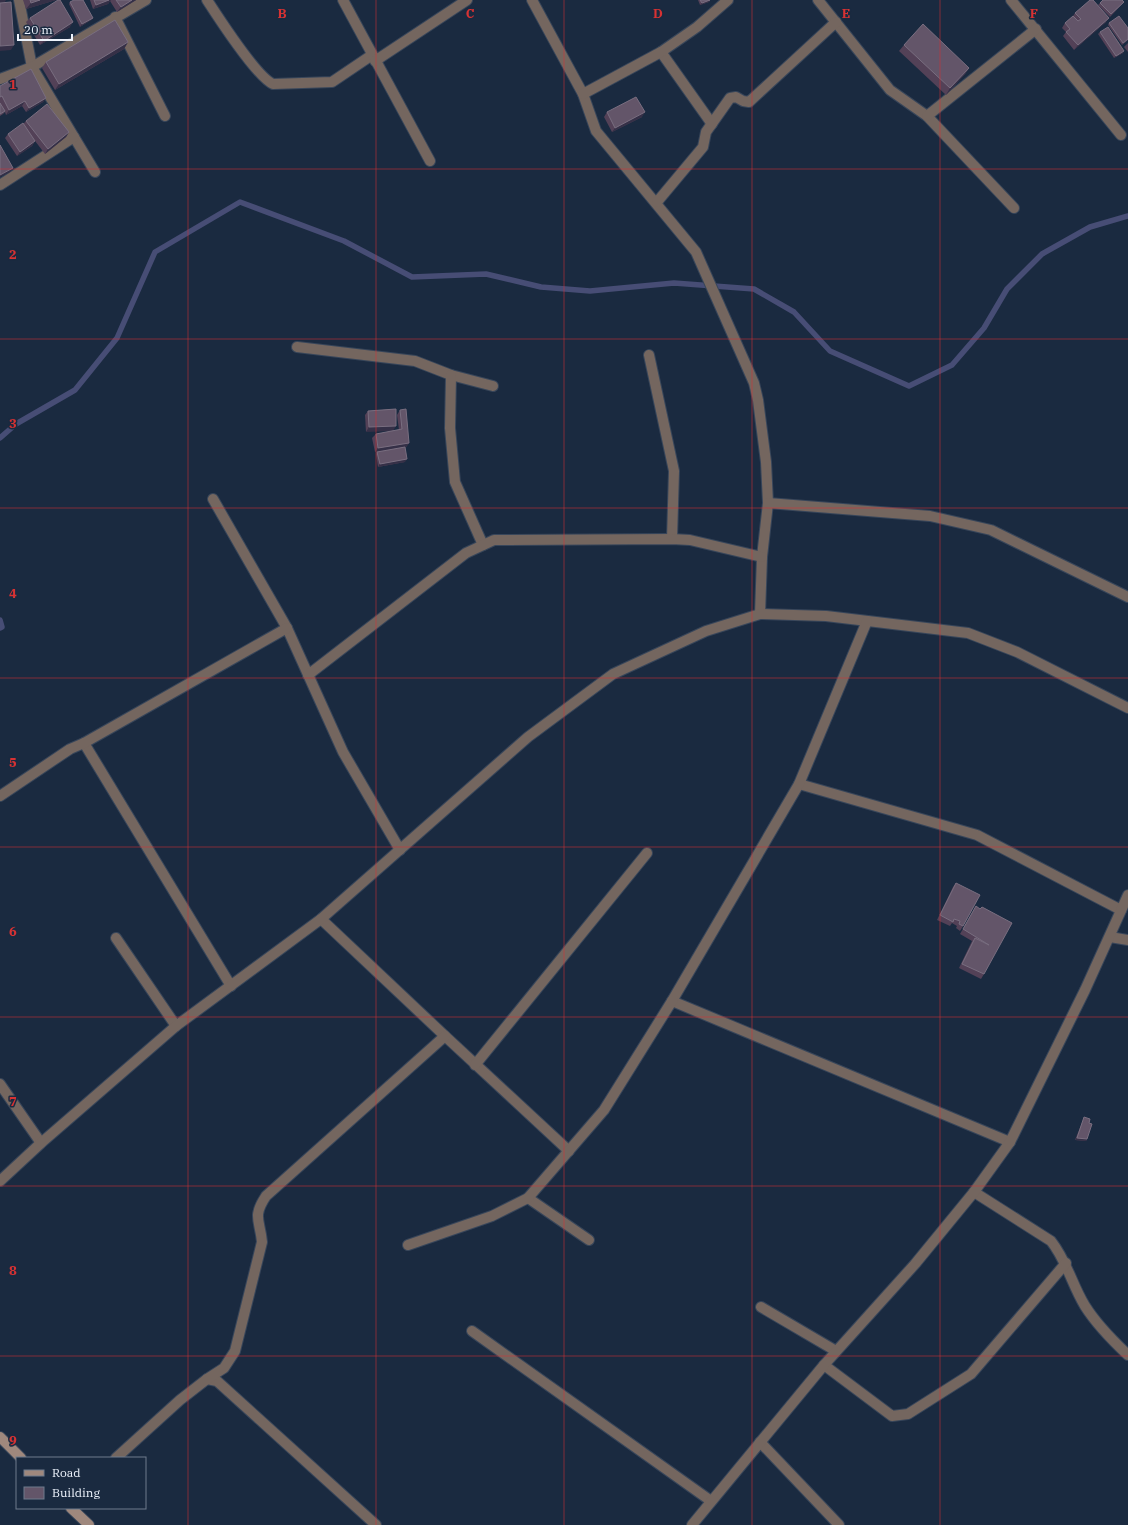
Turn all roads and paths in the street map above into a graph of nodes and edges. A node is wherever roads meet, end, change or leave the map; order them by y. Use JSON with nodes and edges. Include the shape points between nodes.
{"nodes":[{"id":1,"x":19,"y":0,"type":"edge"},
{"id":2,"x":146,"y":0,"type":"edge"},
{"id":3,"x":207,"y":0,"type":"edge"},
{"id":4,"x":343,"y":0,"type":"edge"},
{"id":5,"x":467,"y":0,"type":"edge"},
{"id":6,"x":532,"y":0,"type":"edge"},
{"id":7,"x":728,"y":0,"type":"edge"},
{"id":8,"x":818,"y":0,"type":"edge"},
{"id":9,"x":1011,"y":0,"type":"edge"},
{"id":10,"x":115,"y":17,"type":"junction"},
{"id":11,"x":836,"y":22,"type":"junction"},
{"id":12,"x":1036,"y":29,"type":"junction"},
{"id":13,"x":661,"y":52,"type":"junction"},
{"id":14,"x":373,"y":58,"type":"junction"},
{"id":15,"x":32,"y":66,"type":"junction"},
{"id":16,"x":0,"y":79,"type":"edge"},
{"id":17,"x":583,"y":94,"type":"junction"},
{"id":18,"x":165,"y":116,"type":"dead end"},
{"id":19,"x":927,"y":116,"type":"junction"},
{"id":20,"x":712,"y":124,"type":"junction"},
{"id":21,"x":1121,"y":135,"type":"dead end"},
{"id":22,"x":74,"y":138,"type":"junction"},
{"id":23,"x":430,"y":161,"type":"dead end"},
{"id":24,"x":95,"y":172,"type":"dead end"},
{"id":25,"x":0,"y":185,"type":"edge"},
{"id":26,"x":657,"y":202,"type":"junction"},
{"id":27,"x":1014,"y":208,"type":"dead end"},
{"id":28,"x":298,"y":347,"type":"dead end"},
{"id":29,"x":649,"y":355,"type":"dead end"},
{"id":30,"x":451,"y":375,"type":"junction"},
{"id":31,"x":493,"y":386,"type":"dead end"},
{"id":32,"x":213,"y":499,"type":"dead end"},
{"id":33,"x":768,"y":503,"type":"junction"},
{"id":34,"x":672,"y":539,"type":"junction"},
{"id":35,"x":483,"y":545,"type":"junction"},
{"id":36,"x":762,"y":557,"type":"junction"},
{"id":37,"x":1128,"y":597,"type":"edge"},
{"id":38,"x":760,"y":614,"type":"junction"},
{"id":39,"x":867,"y":621,"type":"junction"},
{"id":40,"x":287,"y":628,"type":"junction"},
{"id":41,"x":308,"y":675,"type":"junction"},
{"id":42,"x":1128,"y":708,"type":"edge"},
{"id":43,"x":84,"y":743,"type":"junction"},
{"id":44,"x":799,"y":784,"type":"junction"},
{"id":45,"x":0,"y":796,"type":"edge"},
{"id":46,"x":400,"y":850,"type":"junction"},
{"id":47,"x":647,"y":853,"type":"dead end"},
{"id":48,"x":1128,"y":895,"type":"edge"},
{"id":49,"x":1121,"y":910,"type":"junction"},
{"id":50,"x":321,"y":919,"type":"junction"},
{"id":51,"x":1110,"y":937,"type":"junction"},
{"id":52,"x":116,"y":938,"type":"dead end"},
{"id":53,"x":1128,"y":940,"type":"edge"},
{"id":54,"x":231,"y":986,"type":"junction"},
{"id":55,"x":672,"y":1000,"type":"junction"},
{"id":56,"x":176,"y":1026,"type":"junction"},
{"id":57,"x":445,"y":1036,"type":"junction"},
{"id":58,"x":475,"y":1065,"type":"junction"},
{"id":59,"x":0,"y":1084,"type":"edge"},
{"id":60,"x":1010,"y":1142,"type":"junction"},
{"id":61,"x":41,"y":1143,"type":"junction"},
{"id":62,"x":569,"y":1150,"type":"junction"},
{"id":63,"x":0,"y":1181,"type":"edge"},
{"id":64,"x":974,"y":1192,"type":"junction"},
{"id":65,"x":528,"y":1198,"type":"junction"},
{"id":66,"x":589,"y":1240,"type":"dead end"},
{"id":67,"x":408,"y":1245,"type":"dead end"},
{"id":68,"x":1066,"y":1263,"type":"junction"},
{"id":69,"x":761,"y":1307,"type":"dead end"},
{"id":70,"x":472,"y":1331,"type":"dead end"},
{"id":71,"x":836,"y":1351,"type":"junction"},
{"id":72,"x":1128,"y":1355,"type":"edge"},
{"id":73,"x":824,"y":1365,"type":"junction"},
{"id":74,"x":207,"y":1379,"type":"junction"},
{"id":75,"x":0,"y":1437,"type":"edge"},
{"id":76,"x":760,"y":1442,"type":"junction"},
{"id":77,"x":20,"y":1457,"type":"edge"},
{"id":78,"x":117,"y":1457,"type":"edge"},
{"id":79,"x":711,"y":1501,"type":"junction"},
{"id":80,"x":71,"y":1509,"type":"edge"},
{"id":81,"x":89,"y":1525,"type":"edge"},
{"id":82,"x":376,"y":1525,"type":"edge"},
{"id":83,"x":692,"y":1525,"type":"edge"},
{"id":84,"x":839,"y":1525,"type":"edge"}],
"edges":[{"from":1,"to":15,"type":"street"},
{"from":2,"to":10,"type":"street"},
{"from":3,"to":14,"type":"street","via":[[241,49],[265,79],[273,84],[332,82]]},
{"from":4,"to":14,"type":"street"},
{"from":5,"to":14,"type":"street"},
{"from":6,"to":17,"type":"street"},
{"from":7,"to":13,"type":"street","via":[[697,27]]},
{"from":8,"to":11,"type":"street"},
{"from":9,"to":12,"type":"street"},
{"from":10,"to":15,"type":"street"},
{"from":10,"to":18,"type":"street"},
{"from":11,"to":19,"type":"street","via":[[890,90]]},
{"from":11,"to":20,"type":"street","via":[[749,102],[736,97],[730,98]]},
{"from":12,"to":19,"type":"street"},
{"from":12,"to":21,"type":"street"},
{"from":13,"to":17,"type":"street"},
{"from":13,"to":20,"type":"street"},
{"from":14,"to":23,"type":"street"},
{"from":15,"to":16,"type":"street"},
{"from":15,"to":22,"type":"street"},
{"from":17,"to":26,"type":"street","via":[[596,131]]},
{"from":19,"to":27,"type":"street"},
{"from":20,"to":26,"type":"street","via":[[704,135],[703,147]]},
{"from":22,"to":24,"type":"street"},
{"from":22,"to":25,"type":"street"},
{"from":26,"to":33,"type":"street","via":[[696,252],[754,383],[766,462]]},
{"from":28,"to":30,"type":"street","via":[[415,361]]},
{"from":29,"to":34,"type":"street","via":[[674,471]]},
{"from":30,"to":31,"type":"street"},
{"from":30,"to":35,"type":"street","via":[[450,428],[455,482]]},
{"from":32,"to":40,"type":"street"},
{"from":33,"to":36,"type":"street"},
{"from":33,"to":37,"type":"street","via":[[930,516],[991,530]]},
{"from":34,"to":35,"type":"street","via":[[494,540]]},
{"from":34,"to":36,"type":"street","via":[[690,540]]},
{"from":35,"to":41,"type":"street","via":[[466,553]]},
{"from":36,"to":38,"type":"street"},
{"from":38,"to":39,"type":"street","via":[[826,616]]},
{"from":38,"to":46,"type":"street","via":[[706,631],[613,674],[528,737]]},
{"from":39,"to":42,"type":"street","via":[[968,633],[1017,652]]},
{"from":39,"to":44,"type":"street"},
{"from":40,"to":41,"type":"street"},
{"from":40,"to":43,"type":"street"},
{"from":41,"to":46,"type":"street","via":[[343,752]]},
{"from":43,"to":45,"type":"street","via":[[70,749]]},
{"from":43,"to":54,"type":"street"},
{"from":44,"to":49,"type":"street","via":[[977,835]]},
{"from":44,"to":55,"type":"street"},
{"from":46,"to":50,"type":"street"},
{"from":47,"to":58,"type":"street"},
{"from":48,"to":49,"type":"street"},
{"from":49,"to":51,"type":"street"},
{"from":50,"to":54,"type":"street"},
{"from":50,"to":57,"type":"street"},
{"from":51,"to":53,"type":"street"},
{"from":51,"to":60,"type":"street"},
{"from":52,"to":56,"type":"street"},
{"from":54,"to":56,"type":"street"},
{"from":55,"to":60,"type":"street"},
{"from":55,"to":62,"type":"street","via":[[604,1110]]},
{"from":56,"to":61,"type":"street"},
{"from":57,"to":58,"type":"street"},
{"from":57,"to":74,"type":"street","via":[[266,1196],[258,1208],[257,1219],[262,1242],[235,1350],[224,1368]]},
{"from":58,"to":62,"type":"street"},
{"from":59,"to":61,"type":"street"},
{"from":60,"to":64,"type":"street"},
{"from":61,"to":63,"type":"street"},
{"from":62,"to":65,"type":"street"},
{"from":64,"to":68,"type":"street","via":[[1051,1241]]},
{"from":64,"to":71,"type":"street","via":[[915,1264]]},
{"from":65,"to":66,"type":"street"},
{"from":65,"to":67,"type":"street","via":[[492,1216]]},
{"from":68,"to":72,"type":"street","via":[[1085,1306],[1109,1338]]},
{"from":68,"to":73,"type":"street","via":[[971,1374],[908,1414],[892,1416]]},
{"from":69,"to":71,"type":"street"},
{"from":70,"to":79,"type":"street"},
{"from":71,"to":73,"type":"street"},
{"from":73,"to":76,"type":"street"},
{"from":74,"to":78,"type":"street"},
{"from":74,"to":82,"type":"street","via":[[217,1381]]},
{"from":75,"to":77,"type":"main road"},
{"from":76,"to":79,"type":"street"},
{"from":76,"to":84,"type":"street"},
{"from":79,"to":83,"type":"street"},
{"from":80,"to":81,"type":"main road"}]}
